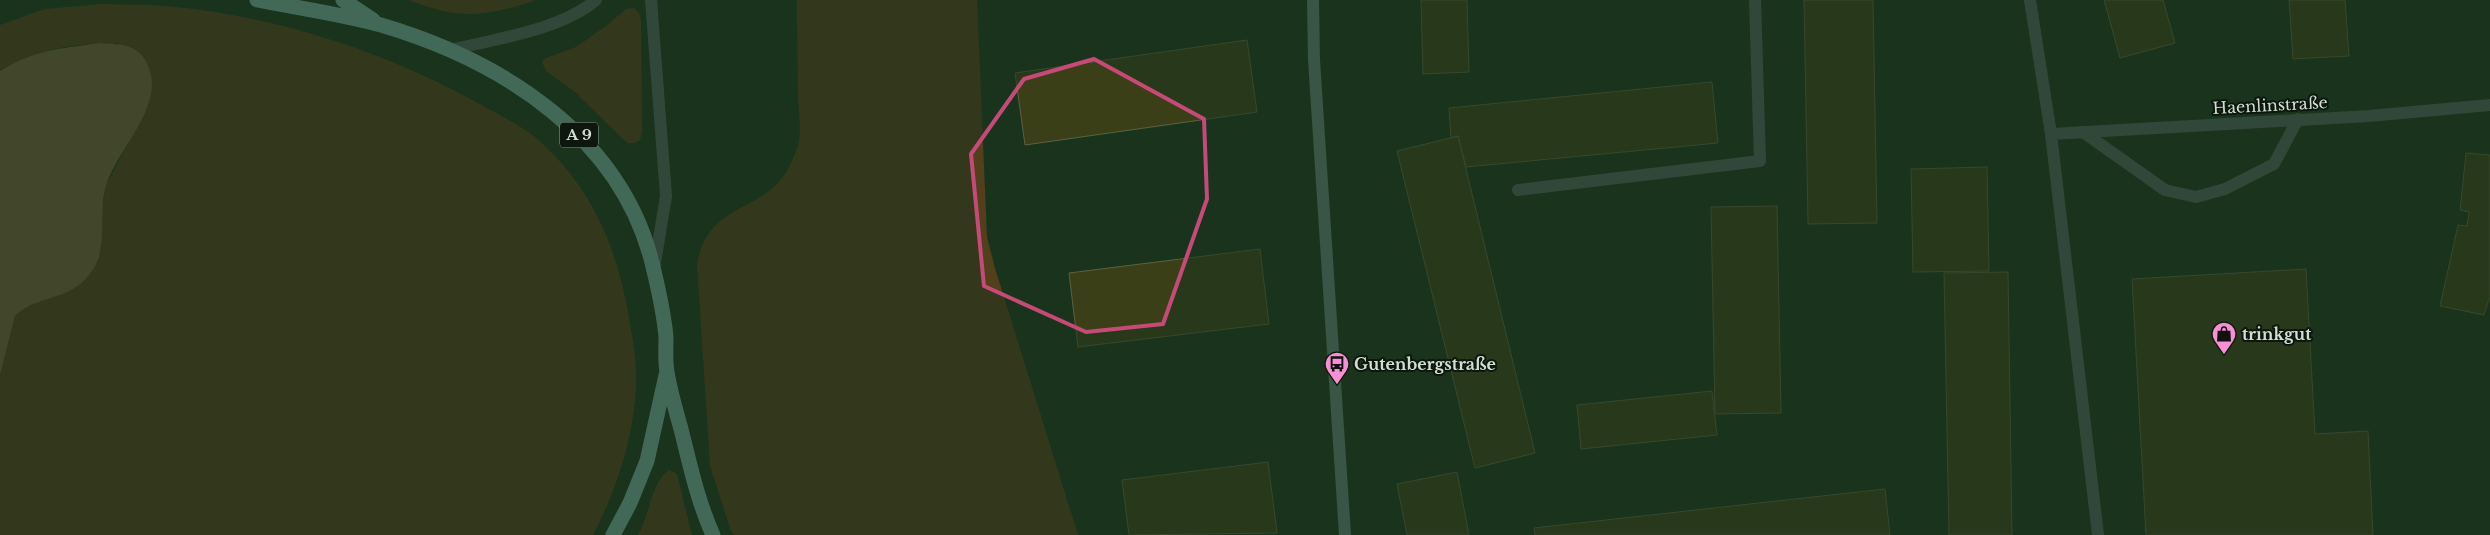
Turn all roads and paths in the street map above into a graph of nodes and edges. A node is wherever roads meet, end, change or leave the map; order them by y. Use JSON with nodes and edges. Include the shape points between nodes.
{"nodes":[{"id":1,"x":257,"y":0,"type":"edge"},
{"id":2,"x":343,"y":0,"type":"edge"},
{"id":3,"x":596,"y":0,"type":"edge"},
{"id":4,"x":651,"y":0,"type":"edge"},
{"id":5,"x":1313,"y":0,"type":"edge"},
{"id":6,"x":1755,"y":0,"type":"edge"},
{"id":7,"x":2030,"y":0,"type":"edge"},
{"id":8,"x":380,"y":25,"type":"junction"},
{"id":9,"x":450,"y":50,"type":"junction"},
{"id":10,"x":2490,"y":105,"type":"edge"},
{"id":11,"x":2298,"y":119,"type":"junction"},
{"id":12,"x":2084,"y":132,"type":"junction"},
{"id":13,"x":2051,"y":134,"type":"junction"},
{"id":14,"x":1518,"y":190,"type":"dead end"},
{"id":15,"x":654,"y":269,"type":"junction"},
{"id":16,"x":666,"y":371,"type":"junction"},
{"id":17,"x":613,"y":535,"type":"edge"},
{"id":18,"x":713,"y":535,"type":"edge"},
{"id":19,"x":1345,"y":535,"type":"edge"},
{"id":20,"x":2098,"y":535,"type":"edge"}],
"edges":[{"from":1,"to":8,"type":"highway","number":"A 9"},
{"from":2,"to":8,"type":"highway","number":"A 9"},
{"from":3,"to":9,"type":"street","via":[[542,28]]},
{"from":4,"to":15,"type":"street","via":[[666,196]]},
{"from":5,"to":19,"type":"street","via":[[1314,60]]},
{"from":6,"to":14,"type":"street","via":[[1760,161]]},
{"from":7,"to":13,"type":"street"},
{"from":8,"to":9,"type":"highway","number":"A 9"},
{"from":9,"to":15,"type":"highway","number":"A 9","via":[[499,74],[541,100],[574,130],[601,159],[622,189],[642,228]]},
{"from":10,"to":11,"type":"street","name":"Haenlinstraße"},
{"from":11,"to":12,"type":"street","name":"Haenlinstraße"},
{"from":11,"to":12,"type":"street","via":[[2274,164],[2225,189],[2196,197],[2165,190]]},
{"from":12,"to":13,"type":"street","name":"Haenlinstraße"},
{"from":13,"to":20,"type":"street"},
{"from":15,"to":16,"type":"highway","number":"A 9","via":[[666,335]]},
{"from":16,"to":17,"type":"highway","number":"A 9","via":[[647,461]]},
{"from":16,"to":18,"type":"highway","number":"A 9","via":[[688,459]]}]}
